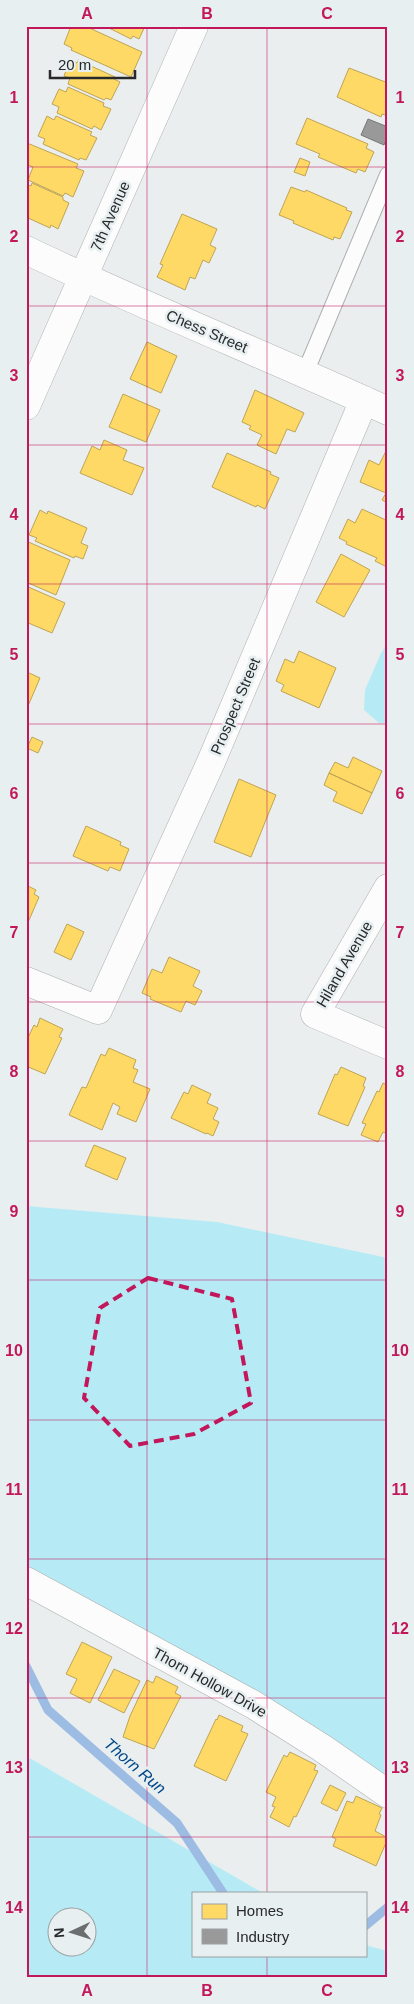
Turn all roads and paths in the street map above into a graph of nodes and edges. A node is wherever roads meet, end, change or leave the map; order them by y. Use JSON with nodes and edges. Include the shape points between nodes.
{"nodes":[{"id":1,"x":194,"y":26,"type":"edge"},
{"id":2,"x":388,"y":175,"type":"edge"},
{"id":3,"x":26,"y":250,"type":"edge"},
{"id":4,"x":83,"y":277,"type":"junction"},
{"id":5,"x":305,"y":373,"type":"junction"},
{"id":6,"x":376,"y":405,"type":"edge"},
{"id":7,"x":26,"y":406,"type":"edge"},
{"id":8,"x":388,"y":888,"type":"edge"},
{"id":9,"x":26,"y":981,"type":"edge"},
{"id":10,"x":388,"y":1045,"type":"edge"},
{"id":11,"x":26,"y":1580,"type":"edge"},
{"id":12,"x":388,"y":1794,"type":"edge"}],
"edges":[{"from":1,"to":4,"type":"street","name":"7th Avenue"},
{"from":2,"to":5,"type":"lane"},
{"from":3,"to":4,"type":"street","name":"Chess Street"},
{"from":4,"to":5,"type":"street","name":"Chess Street"},
{"from":4,"to":7,"type":"street","name":"7th Avenue"},
{"from":5,"to":6,"type":"street","name":"Chess Street"},
{"from":6,"to":9,"type":"street","name":"Prospect Street","via":[[98,1010]]},
{"from":8,"to":10,"type":"street","name":"Hiland Avenue","via":[[315,1014]]},
{"from":11,"to":12,"type":"street","name":"Thorn Hollow Drive","via":[[254,1705]]}]}
